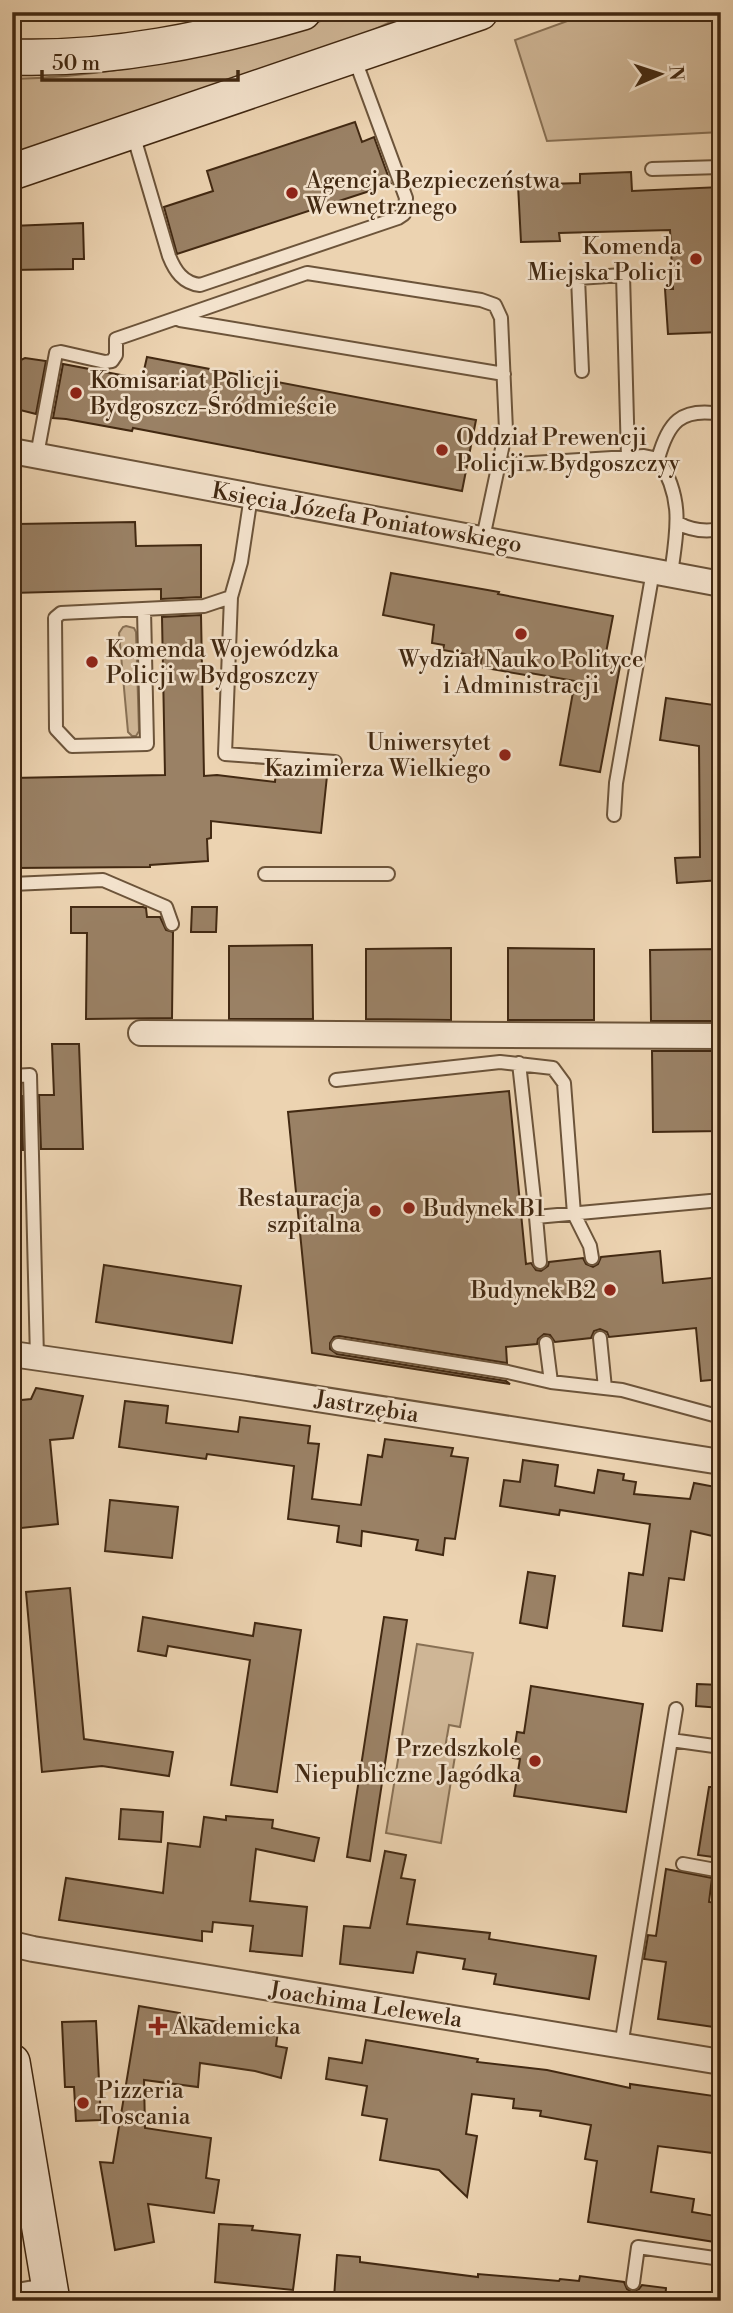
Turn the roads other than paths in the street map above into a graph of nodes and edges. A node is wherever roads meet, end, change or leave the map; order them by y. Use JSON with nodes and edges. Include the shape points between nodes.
{"nodes":[{"id":1,"x":303,"y":12,"type":"edge"},
{"id":2,"x":480,"y":12,"type":"edge"},
{"id":3,"x":354,"y":55,"type":"junction"},
{"id":4,"x":12,"y":57,"type":"edge"},
{"id":5,"x":132,"y":131,"type":"junction"},
{"id":6,"x":721,"y":167,"type":"edge"},
{"id":7,"x":652,"y":169,"type":"dead end"},
{"id":8,"x":12,"y":172,"type":"edge"},
{"id":9,"x":177,"y":320,"type":"junction"},
{"id":10,"x":582,"y":371,"type":"dead end"},
{"id":11,"x":504,"y":374,"type":"junction"},
{"id":12,"x":721,"y":414,"type":"edge"},
{"id":13,"x":12,"y":451,"type":"edge"},
{"id":14,"x":37,"y":455,"type":"junction"},
{"id":15,"x":628,"y":457,"type":"junction"},
{"id":16,"x":659,"y":459,"type":"junction"},
{"id":17,"x":499,"y":465,"type":"junction"},
{"id":18,"x":251,"y":496,"type":"junction"},
{"id":19,"x":678,"y":523,"type":"junction"},
{"id":20,"x":721,"y":528,"type":"edge"},
{"id":21,"x":482,"y":538,"type":"junction"},
{"id":22,"x":662,"y":573,"type":"junction"},
{"id":23,"x":721,"y":584,"type":"edge"},
{"id":24,"x":231,"y":597,"type":"junction"},
{"id":25,"x":144,"y":610,"type":"junction"},
{"id":26,"x":335,"y":762,"type":"dead end"},
{"id":27,"x":614,"y":815,"type":"dead end"},
{"id":28,"x":265,"y":874,"type":"dead end"},
{"id":29,"x":388,"y":874,"type":"dead end"},
{"id":30,"x":12,"y":884,"type":"edge"},
{"id":31,"x":172,"y":924,"type":"dead end"},
{"id":32,"x":141,"y":1033,"type":"dead end"},
{"id":33,"x":721,"y":1036,"type":"edge"},
{"id":34,"x":519,"y":1063,"type":"junction"},
{"id":35,"x":12,"y":1076,"type":"edge"},
{"id":36,"x":336,"y":1080,"type":"dead end"},
{"id":37,"x":721,"y":1200,"type":"edge"},
{"id":38,"x":574,"y":1214,"type":"junction"},
{"id":39,"x":536,"y":1217,"type":"junction"},
{"id":40,"x":592,"y":1258,"type":"dead end"},
{"id":41,"x":540,"y":1262,"type":"dead end"},
{"id":42,"x":600,"y":1338,"type":"dead end"},
{"id":43,"x":546,"y":1343,"type":"dead end"},
{"id":44,"x":338,"y":1345,"type":"dead end"},
{"id":45,"x":12,"y":1354,"type":"edge"},
{"id":46,"x":37,"y":1358,"type":"junction"},
{"id":47,"x":551,"y":1382,"type":"junction"},
{"id":48,"x":605,"y":1388,"type":"junction"},
{"id":49,"x":721,"y":1417,"type":"edge"},
{"id":50,"x":721,"y":1462,"type":"edge"},
{"id":51,"x":676,"y":1709,"type":"dead end"},
{"id":52,"x":671,"y":1740,"type":"junction"},
{"id":53,"x":721,"y":1747,"type":"edge"},
{"id":54,"x":683,"y":1864,"type":"dead end"},
{"id":55,"x":721,"y":1871,"type":"edge"},
{"id":56,"x":12,"y":1944,"type":"edge"},
{"id":57,"x":621,"y":2046,"type":"junction"},
{"id":58,"x":12,"y":2062,"type":"edge"},
{"id":59,"x":721,"y":2062,"type":"edge"},
{"id":60,"x":721,"y":2259,"type":"edge"},
{"id":61,"x":633,"y":2283,"type":"dead end"},
{"id":62,"x":12,"y":2291,"type":"edge"},
{"id":63,"x":51,"y":2293,"type":"edge"}],
"edges":[{"from":1,"to":4,"type":"main road","via":[[234,33],[130,52]]},
{"from":2,"to":3,"type":"main road"},
{"from":3,"to":5,"type":"main road"},
{"from":3,"to":5,"type":"lane","via":[[406,198],[404,214],[398,218],[200,285],[189,284],[174,270]]},
{"from":5,"to":8,"type":"main road"},
{"from":6,"to":7,"type":"lane"},
{"from":9,"to":11,"type":"lane"},
{"from":9,"to":11,"type":"lane","via":[[307,273],[481,300],[495,304],[501,318]]},
{"from":9,"to":14,"type":"lane","via":[[116,339],[112,361],[56,354]]},
{"from":10,"to":15,"type":"lane","via":[[578,278],[623,275]]},
{"from":11,"to":17,"type":"lane","via":[[506,430]]},
{"from":12,"to":16,"type":"lane","via":[[684,416],[667,432]]},
{"from":13,"to":14,"type":"street","name":"Księcia Józefa Poniatowskiego"},
{"from":14,"to":18,"type":"street","name":"Księcia Józefa Poniatowskiego"},
{"from":15,"to":16,"type":"lane"},
{"from":15,"to":17,"type":"lane"},
{"from":16,"to":19,"type":"lane","via":[[676,493]]},
{"from":17,"to":21,"type":"lane"},
{"from":18,"to":21,"type":"street","name":"Księcia Józefa Poniatowskiego"},
{"from":18,"to":24,"type":"lane"},
{"from":19,"to":20,"type":"lane","via":[[690,529]]},
{"from":19,"to":22,"type":"lane"},
{"from":21,"to":22,"type":"street","name":"Księcia Józefa Poniatowskiego"},
{"from":22,"to":23,"type":"street","name":"Księcia Józefa Poniatowskiego"},
{"from":22,"to":27,"type":"lane","via":[[616,783]]},
{"from":24,"to":25,"type":"lane","via":[[204,606]]},
{"from":24,"to":26,"type":"lane","via":[[225,754]]},
{"from":25,"to":25,"type":"lane","via":[[61,613],[55,618],[56,729],[72,746],[147,744]]},
{"from":28,"to":29,"type":"lane"},
{"from":30,"to":31,"type":"lane","via":[[103,880],[166,907]]},
{"from":32,"to":33,"type":"street"},
{"from":34,"to":36,"type":"lane"},
{"from":34,"to":38,"type":"lane","via":[[553,1068],[564,1083]]},
{"from":34,"to":39,"type":"lane"},
{"from":35,"to":46,"type":"lane","via":[[30,1076]]},
{"from":37,"to":38,"type":"lane"},
{"from":38,"to":39,"type":"lane"},
{"from":38,"to":40,"type":"lane"},
{"from":39,"to":41,"type":"lane"},
{"from":42,"to":48,"type":"lane"},
{"from":43,"to":47,"type":"lane"},
{"from":44,"to":47,"type":"lane"},
{"from":45,"to":46,"type":"street","name":"Jastrzębia"},
{"from":46,"to":50,"type":"street","name":"Jastrzębia"},
{"from":47,"to":48,"type":"lane"},
{"from":48,"to":49,"type":"lane"},
{"from":51,"to":52,"type":"lane"},
{"from":52,"to":53,"type":"lane"},
{"from":52,"to":57,"type":"lane"},
{"from":54,"to":55,"type":"lane"},
{"from":56,"to":57,"type":"street","name":"Joachima Lelewela"},
{"from":57,"to":59,"type":"street","name":"Joachima Lelewela"},
{"from":58,"to":63,"type":"main road"},
{"from":60,"to":61,"type":"lane","via":[[638,2247]]},
{"from":62,"to":63,"type":"lane"}]}
